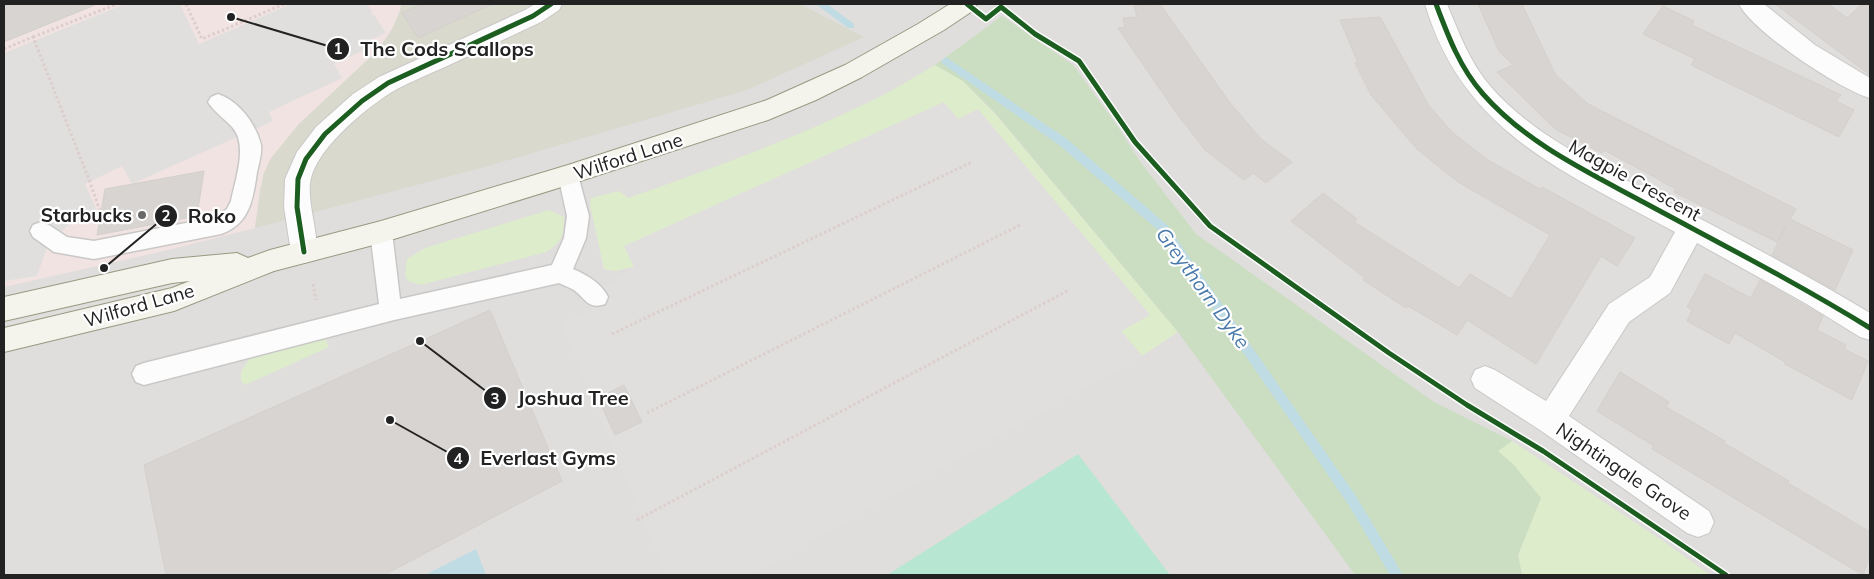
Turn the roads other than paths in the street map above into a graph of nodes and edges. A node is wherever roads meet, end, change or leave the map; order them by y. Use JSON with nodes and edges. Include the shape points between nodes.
{"nodes":[{"id":1,"x":551,"y":4,"type":"edge"},
{"id":2,"x":966,"y":4,"type":"edge"},
{"id":3,"x":1436,"y":4,"type":"edge"},
{"id":4,"x":1750,"y":4,"type":"edge"},
{"id":5,"x":1870,"y":89,"type":"edge"},
{"id":6,"x":218,"y":102,"type":"dead end"},
{"id":7,"x":568,"y":175,"type":"junction"},
{"id":8,"x":1691,"y":228,"type":"junction"},
{"id":9,"x":41,"y":231,"type":"dead end"},
{"id":10,"x":381,"y":232,"type":"junction"},
{"id":11,"x":304,"y":252,"type":"junction"},
{"id":12,"x":270,"y":261,"type":"junction"},
{"id":13,"x":560,"y":273,"type":"junction"},
{"id":14,"x":597,"y":297,"type":"dead end"},
{"id":15,"x":4,"y":309,"type":"edge"},
{"id":16,"x":394,"y":310,"type":"junction"},
{"id":17,"x":1870,"y":328,"type":"edge"},
{"id":18,"x":4,"y":340,"type":"edge"},
{"id":19,"x":144,"y":374,"type":"dead end"},
{"id":20,"x":1485,"y":379,"type":"dead end"},
{"id":21,"x":1550,"y":420,"type":"junction"},
{"id":22,"x":1698,"y":522,"type":"dead end"}],
"edges":[{"from":1,"to":11,"type":"street","via":[[539,13],[388,83],[325,134],[306,159],[298,179],[297,207]]},
{"from":2,"to":7,"type":"main road","name":"Wilford Lane","via":[[940,23],[840,79],[785,104]]},
{"from":3,"to":8,"type":"street","name":"Magpie Crescent","via":[[1461,64],[1483,94],[1509,119],[1545,147],[1583,170]]},
{"from":4,"to":5,"type":"street","via":[[1804,51]]},
{"from":6,"to":9,"type":"lane","via":[[244,127],[251,147],[242,202],[236,215],[221,225],[94,250],[62,246]]},
{"from":7,"to":10,"type":"main road","name":"Wilford Lane"},
{"from":7,"to":13,"type":"lane","via":[[578,216],[575,238]]},
{"from":8,"to":17,"type":"street","name":"Magpie Crescent"},
{"from":8,"to":21,"type":"street","name":"Nightingale Grove","via":[[1660,285],[1619,313]]},
{"from":10,"to":11,"type":"main road","name":"Wilford Lane"},
{"from":10,"to":16,"type":"lane","via":[[388,300]]},
{"from":11,"to":12,"type":"main road","name":"Wilford Lane"},
{"from":12,"to":15,"type":"main road","name":"Wilford Lane","via":[[172,271]]},
{"from":12,"to":18,"type":"main road","name":"Wilford Lane","via":[[174,299]]},
{"from":13,"to":14,"type":"lane","via":[[581,283]]},
{"from":13,"to":16,"type":"lane"},
{"from":16,"to":19,"type":"lane"},
{"from":20,"to":21,"type":"street","name":"Nightingale Grove"},
{"from":21,"to":22,"type":"street","name":"Nightingale Grove"}]}
